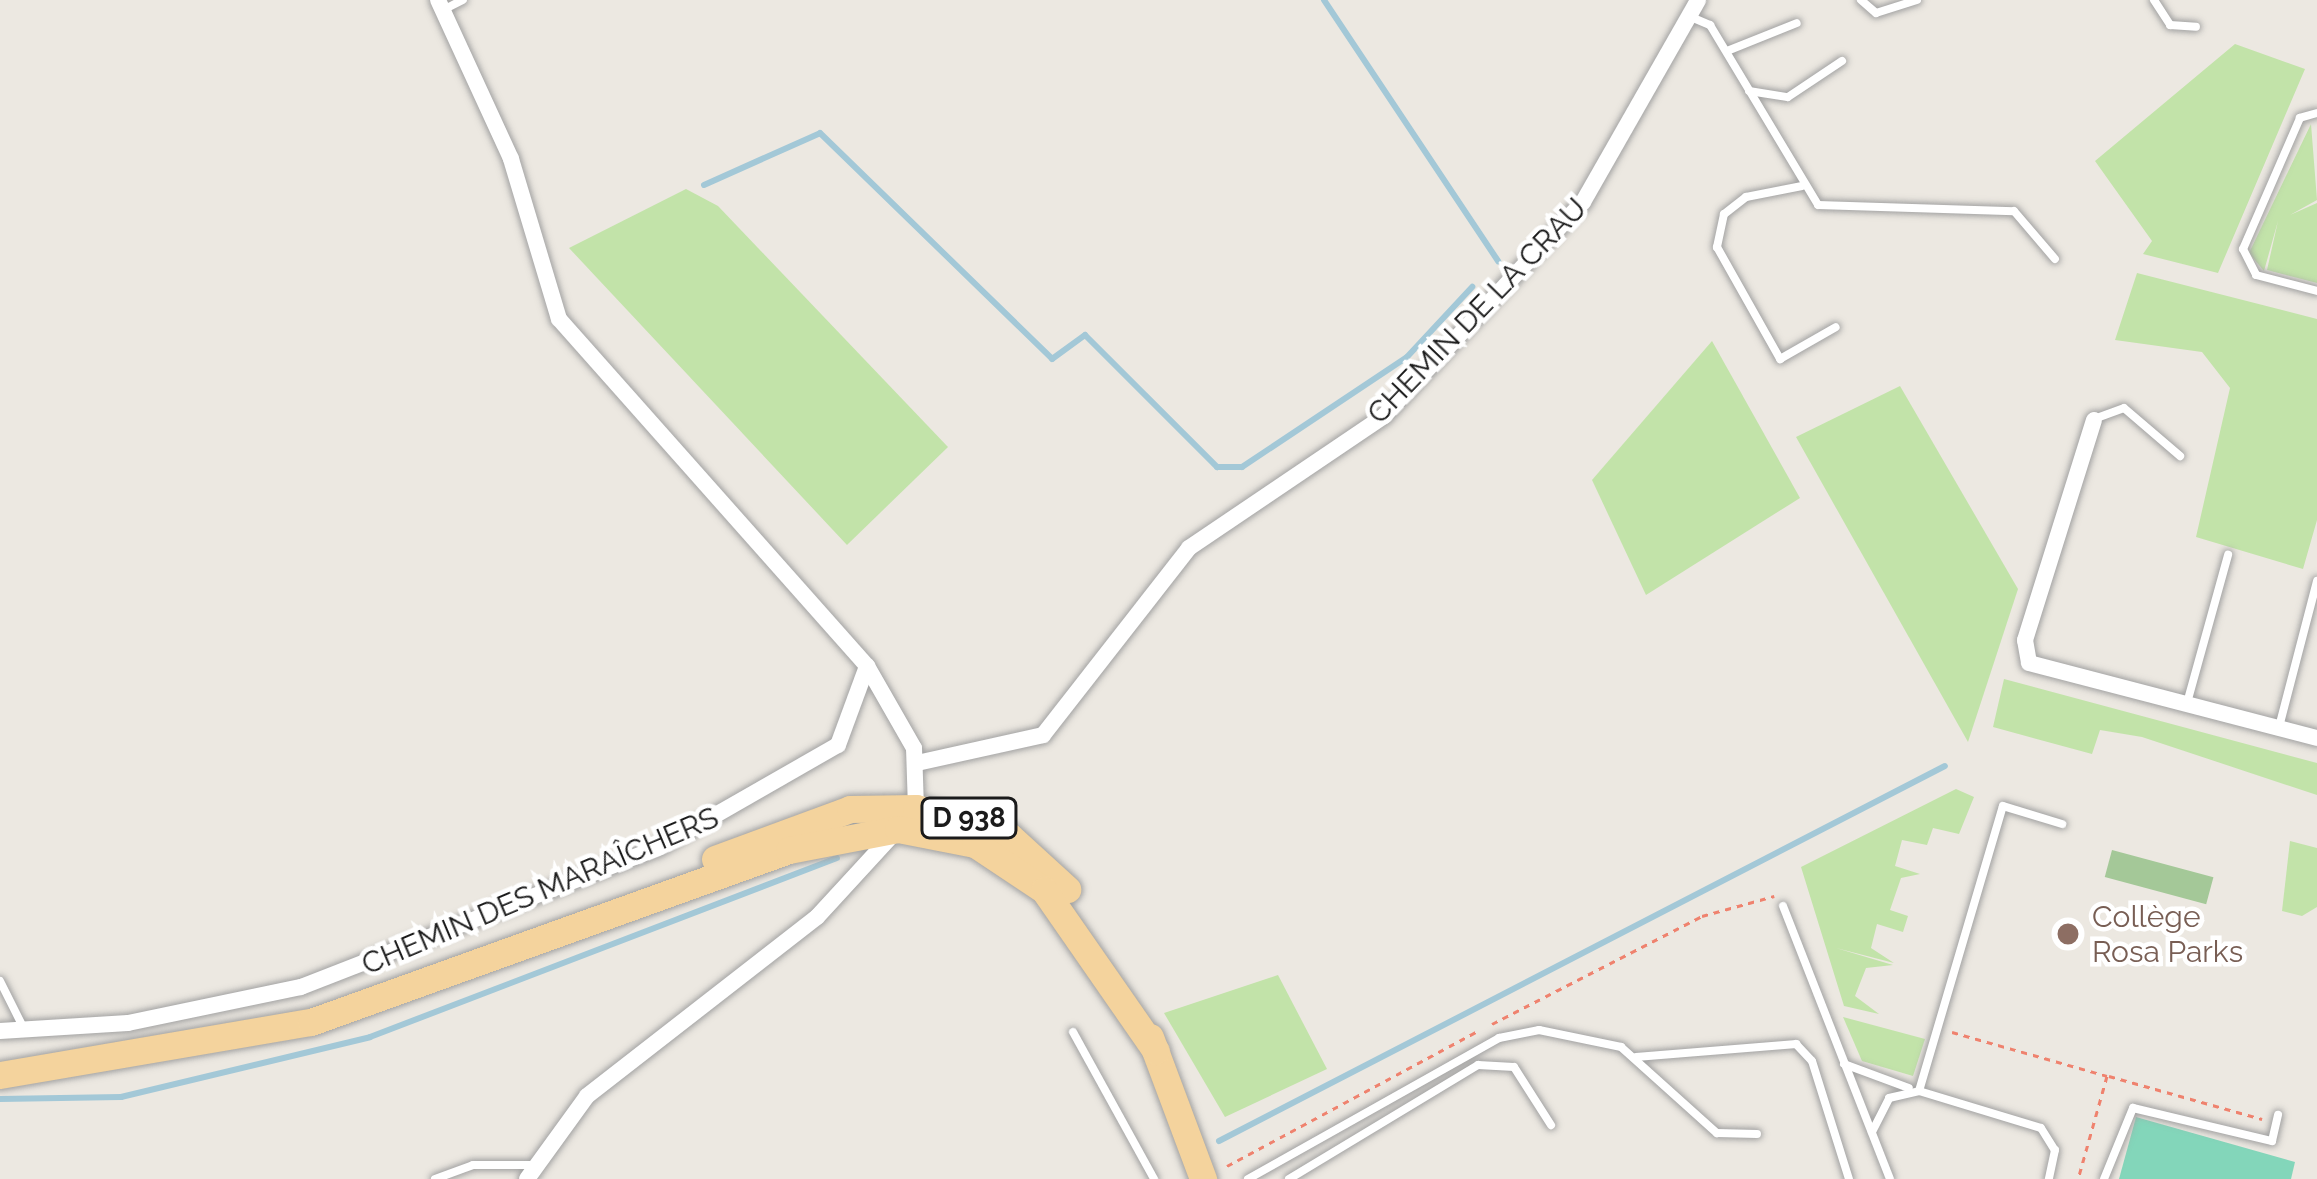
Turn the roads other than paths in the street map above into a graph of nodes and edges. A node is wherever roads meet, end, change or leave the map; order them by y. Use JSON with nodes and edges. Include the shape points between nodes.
{"nodes":[{"id":1,"x":463,"y":0,"type":"edge"},
{"id":2,"x":1861,"y":0,"type":"edge"},
{"id":3,"x":1917,"y":0,"type":"edge"},
{"id":4,"x":2154,"y":0,"type":"edge"},
{"id":5,"x":441,"y":5,"type":"edge"},
{"id":6,"x":1694,"y":8,"type":"edge"},
{"id":7,"x":1796,"y":23,"type":"dead end"},
{"id":8,"x":2196,"y":27,"type":"dead end"},
{"id":9,"x":1727,"y":51,"type":"junction"},
{"id":10,"x":1842,"y":61,"type":"dead end"},
{"id":11,"x":1749,"y":91,"type":"junction"},
{"id":12,"x":2317,"y":113,"type":"edge"},
{"id":13,"x":1802,"y":186,"type":"junction"},
{"id":14,"x":2055,"y":259,"type":"dead end"},
{"id":15,"x":2317,"y":291,"type":"edge"},
{"id":16,"x":1835,"y":327,"type":"dead end"},
{"id":17,"x":2094,"y":420,"type":"joint"},
{"id":18,"x":2180,"y":456,"type":"dead end"},
{"id":19,"x":2228,"y":554,"type":"dead end"},
{"id":20,"x":2317,"y":581,"type":"edge"},
{"id":21,"x":867,"y":666,"type":"junction"},
{"id":22,"x":2186,"y":704,"type":"junction"},
{"id":23,"x":2278,"y":729,"type":"junction"},
{"id":24,"x":2317,"y":739,"type":"edge"},
{"id":25,"x":917,"y":763,"type":"junction"},
{"id":26,"x":907,"y":819,"type":"junction"},
{"id":27,"x":2062,"y":824,"type":"dead end"},
{"id":28,"x":1783,"y":907,"type":"dead end"},
{"id":29,"x":496,"y":960,"type":"junction"},
{"id":30,"x":0,"y":981,"type":"edge"},
{"id":31,"x":25,"y":1030,"type":"junction"},
{"id":32,"x":0,"y":1031,"type":"edge"},
{"id":33,"x":1073,"y":1032,"type":"dead end"},
{"id":34,"x":1156,"y":1051,"type":"junction"},
{"id":35,"x":1635,"y":1057,"type":"junction"},
{"id":36,"x":1844,"y":1064,"type":"junction"},
{"id":37,"x":0,"y":1076,"type":"edge"},
{"id":38,"x":1914,"y":1090,"type":"junction"},
{"id":39,"x":2275,"y":1113,"type":"road end"},
{"id":40,"x":1551,"y":1125,"type":"dead end"},
{"id":41,"x":1757,"y":1134,"type":"dead end"},
{"id":42,"x":1872,"y":1134,"type":"junction"},
{"id":43,"x":532,"y":1172,"type":"edge"},
{"id":44,"x":435,"y":1179,"type":"edge"},
{"id":45,"x":1154,"y":1179,"type":"edge"},
{"id":46,"x":1203,"y":1179,"type":"edge"},
{"id":47,"x":1248,"y":1179,"type":"edge"},
{"id":48,"x":1289,"y":1179,"type":"edge"},
{"id":49,"x":1849,"y":1179,"type":"edge"},
{"id":50,"x":1890,"y":1179,"type":"edge"},
{"id":51,"x":2049,"y":1179,"type":"edge"},
{"id":52,"x":2104,"y":1179,"type":"edge"}],
"edges":[{"from":1,"to":5,"type":"lane"},
{"from":2,"to":3,"type":"lane","via":[[1876,13]]},
{"from":4,"to":8,"type":"lane","via":[[2170,26]]},
{"from":5,"to":21,"type":"street","via":[[511,159],[559,319]]},
{"from":6,"to":9,"type":"lane"},
{"from":6,"to":25,"type":"street","name":"CHEMIN DE LA CRAU","via":[[1583,202],[1384,416],[1189,548],[1043,735]]},
{"from":7,"to":9,"type":"lane"},
{"from":9,"to":11,"type":"lane"},
{"from":10,"to":11,"type":"lane","via":[[1788,97]]},
{"from":11,"to":13,"type":"lane"},
{"from":12,"to":15,"type":"lane","via":[[2300,118],[2242,249],[2256,275]]},
{"from":13,"to":14,"type":"lane","via":[[1839,211],[2014,211]]},
{"from":13,"to":16,"type":"lane","via":[[1746,197],[1724,214],[1718,247],[1780,359]]},
{"from":17,"to":18,"type":"lane","via":[[2124,408]]},
{"from":17,"to":22,"type":"street","via":[[2022,653]]},
{"from":19,"to":22,"type":"lane"},
{"from":20,"to":23,"type":"lane"},
{"from":21,"to":25,"type":"street"},
{"from":21,"to":31,"type":"street","name":"CHEMIN DES MARAÎCHERS","via":[[838,745],[658,848],[301,987],[203,1012]]},
{"from":22,"to":23,"type":"street"},
{"from":23,"to":24,"type":"street"},
{"from":25,"to":26,"type":"street"},
{"from":26,"to":29,"type":"main road","number":"D 938","via":[[748,865]]},
{"from":26,"to":29,"type":"main road","number":"D 938","via":[[850,809],[785,830]]},
{"from":26,"to":34,"type":"main road","number":"D 938","via":[[1044,890]]},
{"from":26,"to":34,"type":"main road","number":"D 938","via":[[1009,836],[1060,880]]},
{"from":26,"to":43,"type":"street","via":[[817,917],[587,1096]]},
{"from":27,"to":38,"type":"lane","via":[[2003,806]]},
{"from":28,"to":36,"type":"lane"},
{"from":29,"to":37,"type":"main road","number":"D 938","via":[[242,1040]]},
{"from":30,"to":31,"type":"lane"},
{"from":31,"to":32,"type":"street","name":"CHEMIN DES MARAÎCHERS"},
{"from":33,"to":45,"type":"lane"},
{"from":34,"to":46,"type":"main road","number":"D 938"},
{"from":35,"to":41,"type":"lane","via":[[1717,1133]]},
{"from":35,"to":47,"type":"lane","via":[[1580,1031],[1499,1038]]},
{"from":35,"to":49,"type":"lane","via":[[1796,1044],[1812,1061]]},
{"from":36,"to":38,"type":"lane"},
{"from":36,"to":42,"type":"lane"},
{"from":38,"to":42,"type":"lane","via":[[1876,1112]]},
{"from":38,"to":51,"type":"lane","via":[[2041,1128],[2054,1150]]},
{"from":39,"to":52,"type":"lane","via":[[2272,1141],[2133,1108]]},
{"from":40,"to":48,"type":"lane","via":[[1514,1066],[1478,1065]]},
{"from":42,"to":50,"type":"lane"},
{"from":43,"to":44,"type":"lane","via":[[473,1165]]}]}
